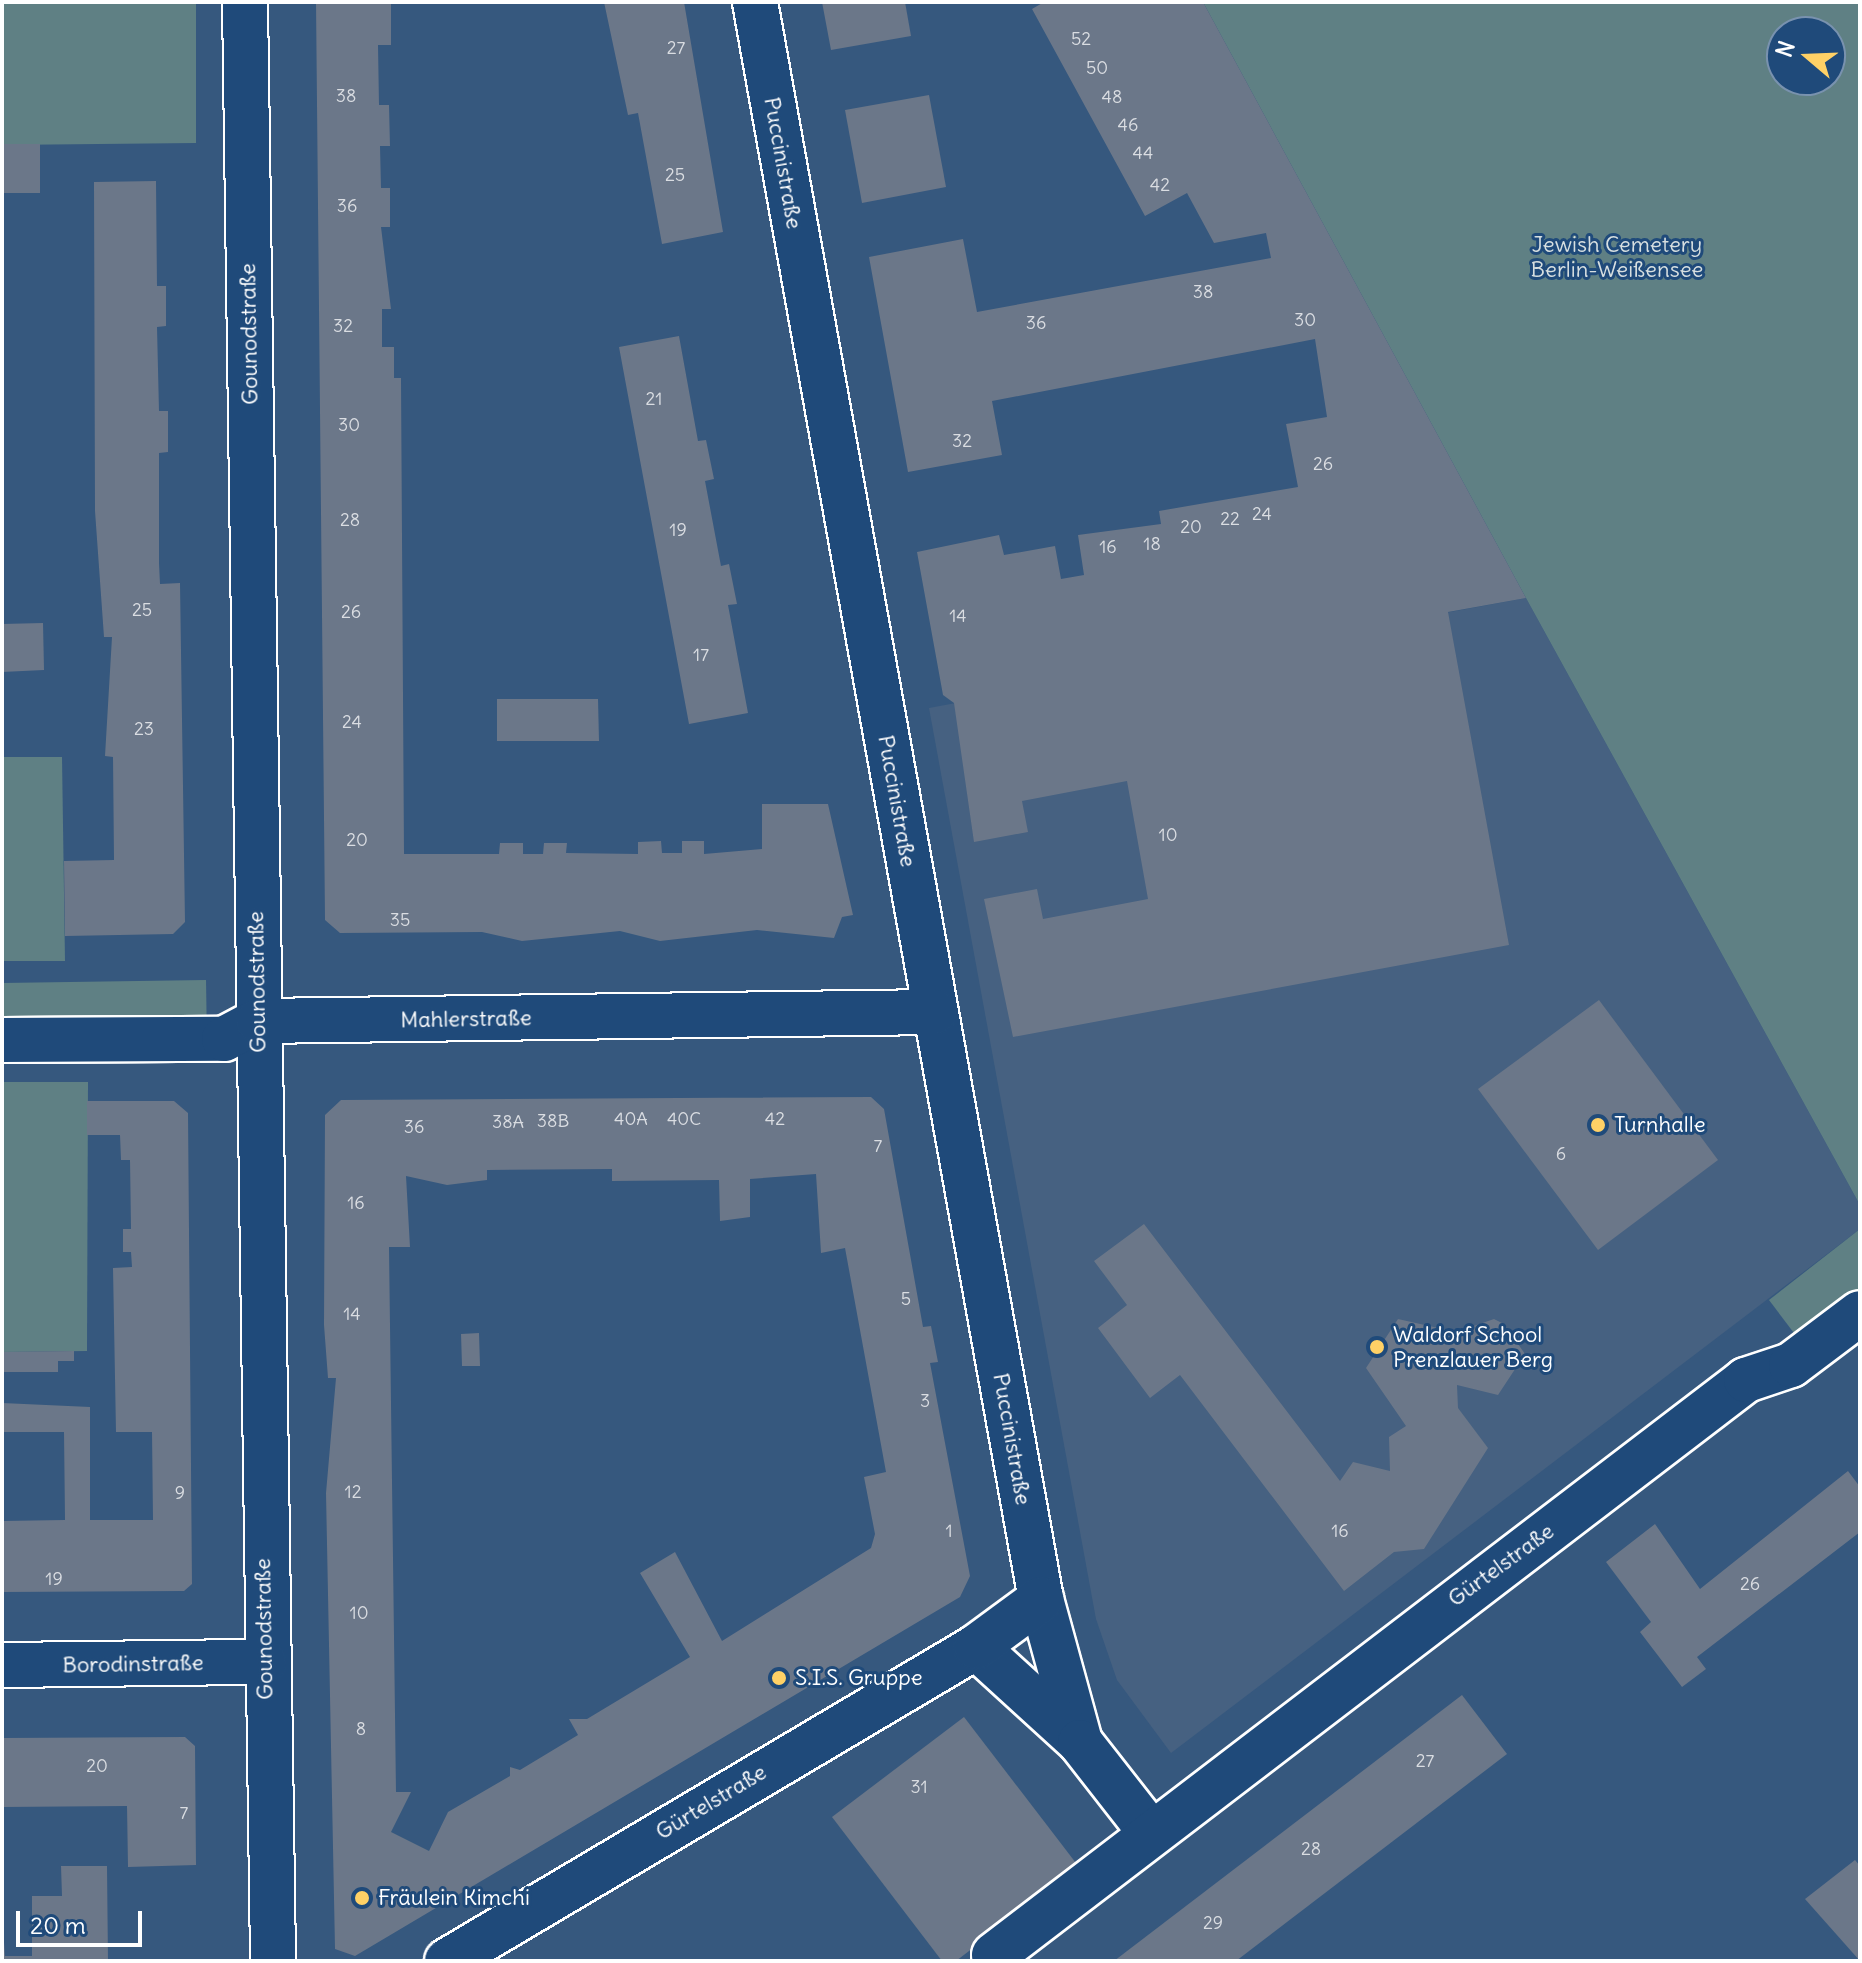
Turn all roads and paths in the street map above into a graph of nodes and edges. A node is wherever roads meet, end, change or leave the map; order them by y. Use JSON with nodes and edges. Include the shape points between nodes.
{"nodes":[{"id":1,"x":245,"y":2,"type":"edge"},
{"id":2,"x":755,"y":2,"type":"edge"},
{"id":3,"x":935,"y":1012,"type":"junction"},
{"id":4,"x":258,"y":1021,"type":"junction"},
{"id":5,"x":2,"y":1040,"type":"edge"},
{"id":6,"x":1860,"y":1313,"type":"edge"},
{"id":7,"x":1041,"y":1599,"type":"junction"},
{"id":8,"x":976,"y":1647,"type":"junction"},
{"id":9,"x":264,"y":1662,"type":"junction"},
{"id":10,"x":2,"y":1665,"type":"edge"},
{"id":11,"x":1080,"y":1742,"type":"junction"},
{"id":12,"x":1151,"y":1833,"type":"junction"},
{"id":13,"x":994,"y":1955,"type":"dead end"},
{"id":14,"x":273,"y":1961,"type":"edge"},
{"id":15,"x":447,"y":1961,"type":"edge"}],
"edges":[{"from":1,"to":4,"type":"street","name":"Gounodstraße"},
{"from":2,"to":3,"type":"street","name":"Puccinistraße"},
{"from":3,"to":4,"type":"street","name":"Mahlerstraße"},
{"from":3,"to":7,"type":"street","name":"Puccinistraße"},
{"from":4,"to":5,"type":"street","name":"Mahlerstraße","via":[[216,1039]]},
{"from":4,"to":9,"type":"street","name":"Gounodstraße"},
{"from":6,"to":12,"type":"street","name":"Gürtelstraße","via":[[1791,1365],[1746,1380]]},
{"from":7,"to":8,"type":"street","name":"Gürtelstraße"},
{"from":7,"to":11,"type":"street"},
{"from":8,"to":11,"type":"street"},
{"from":8,"to":15,"type":"street","name":"Gürtelstraße"},
{"from":9,"to":10,"type":"street","name":"Borodinstraße"},
{"from":9,"to":14,"type":"street","name":"Gounodstraße"},
{"from":11,"to":12,"type":"street"},
{"from":12,"to":13,"type":"street","name":"Gürtelstraße"}]}
